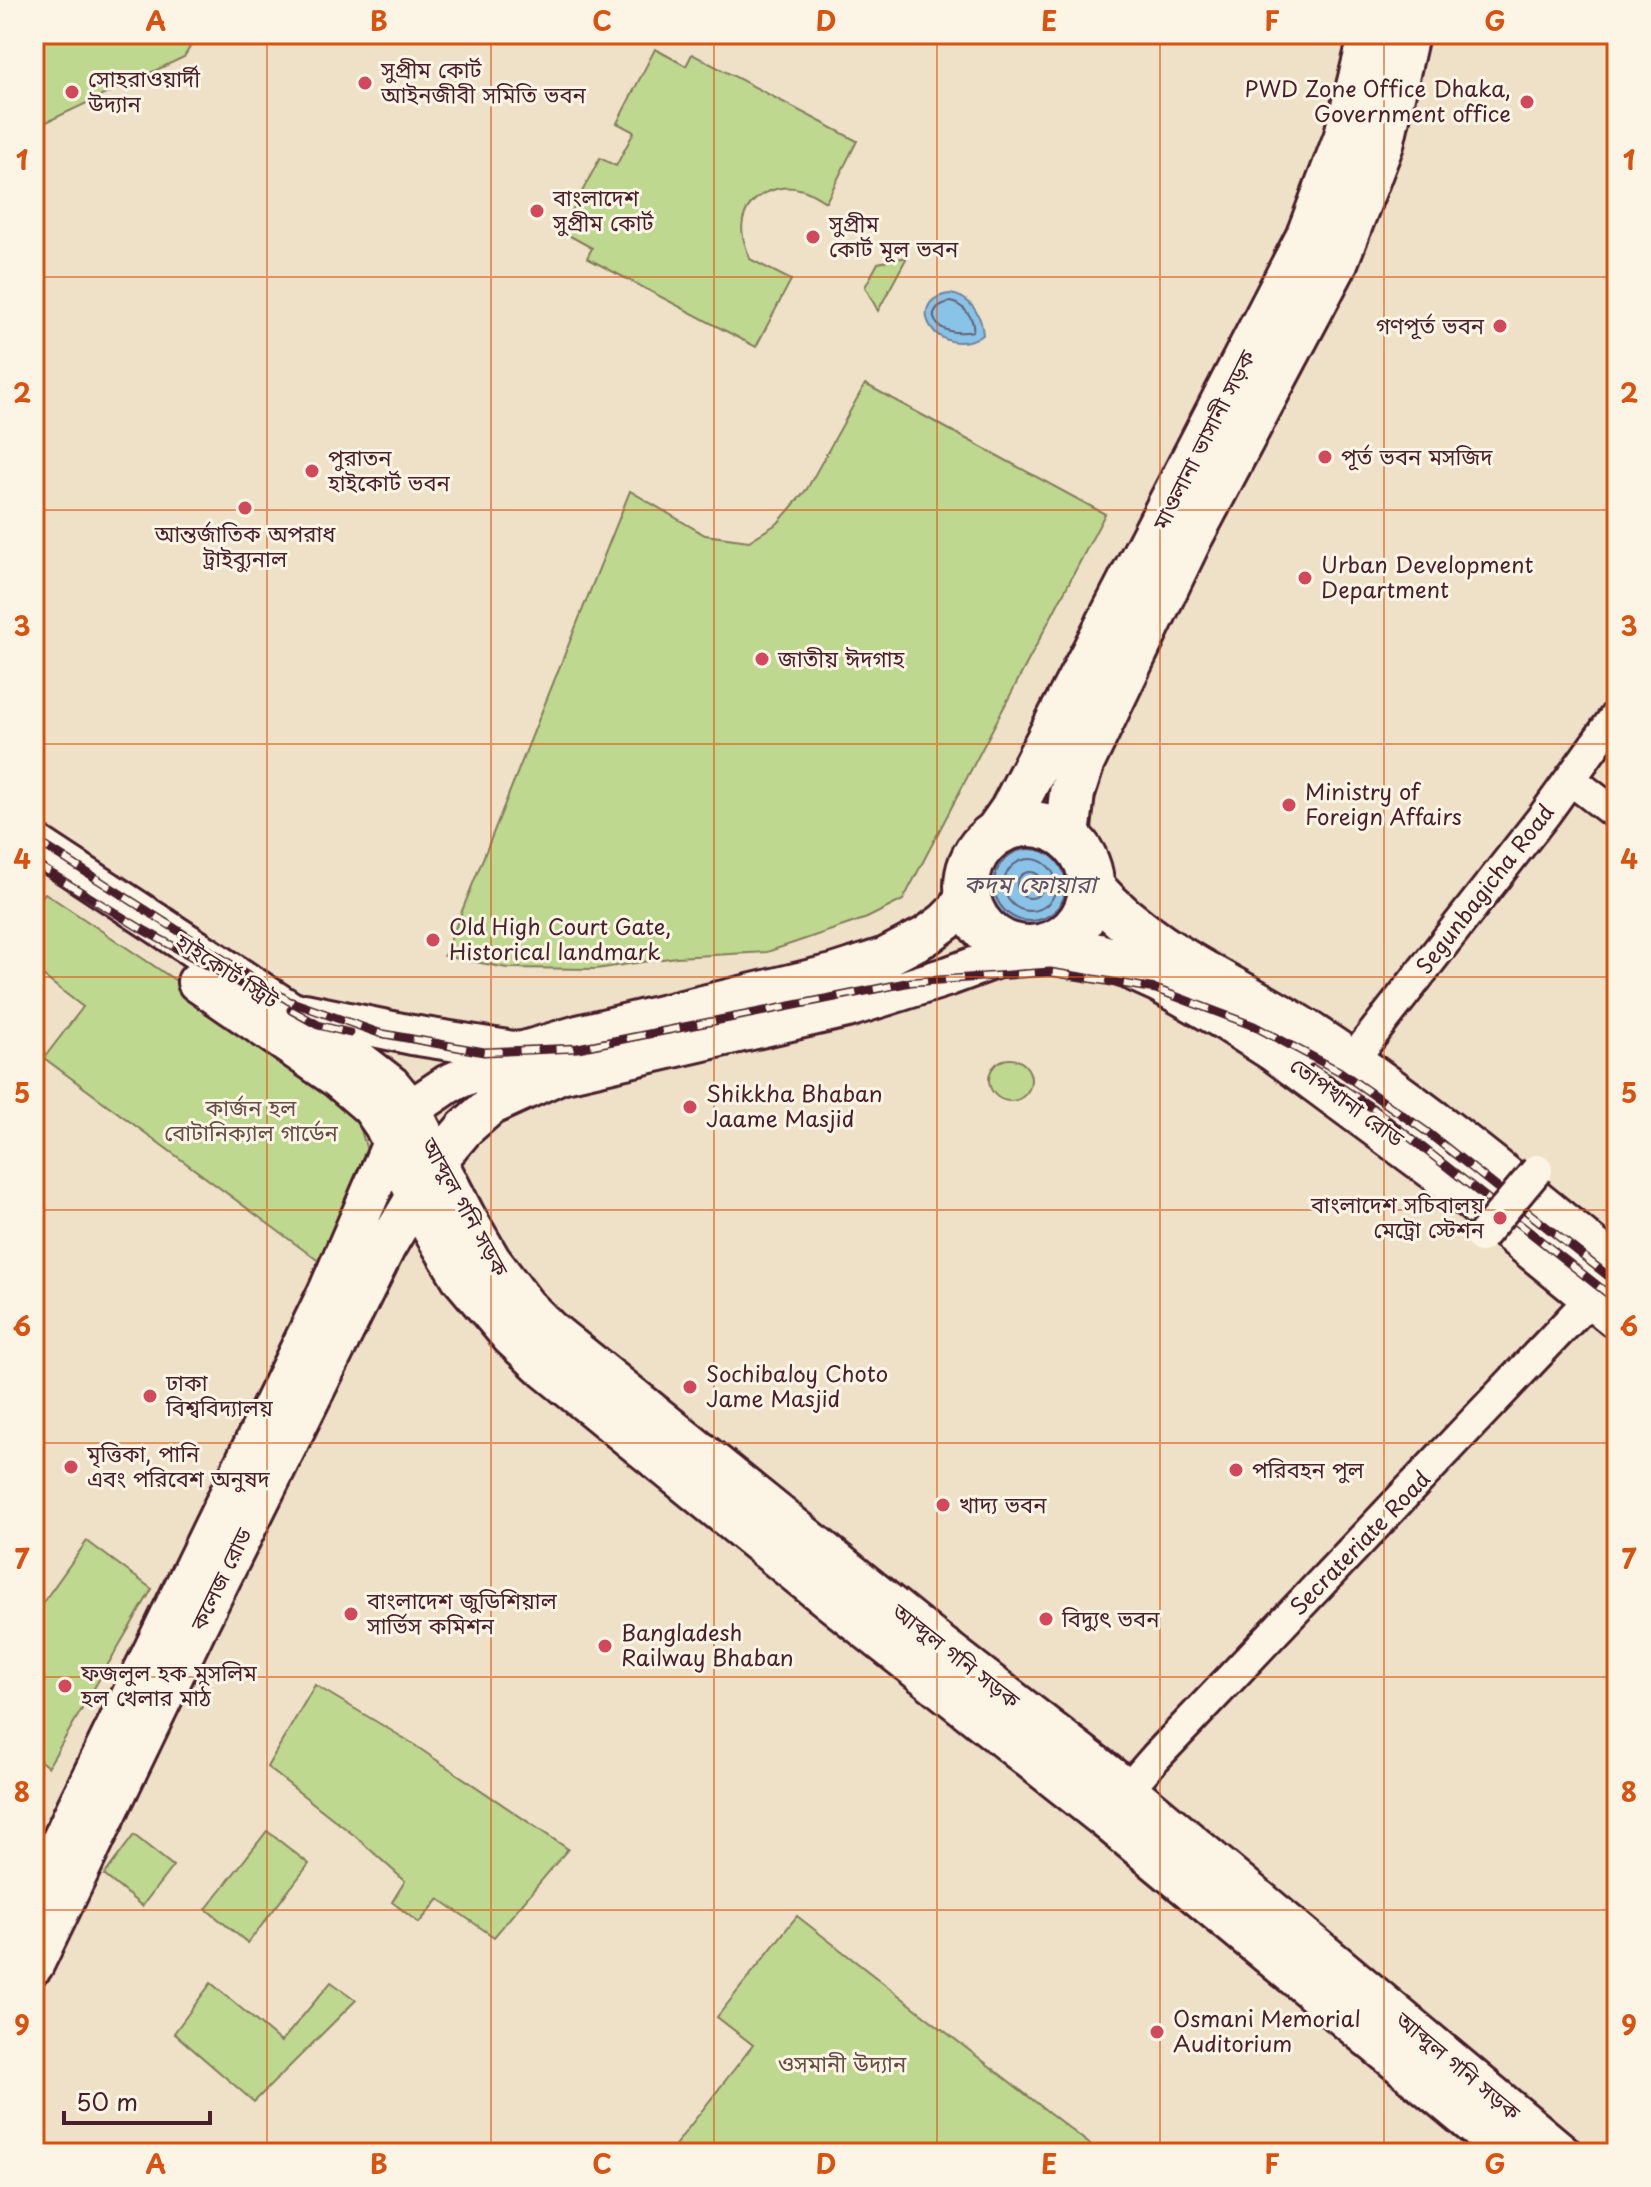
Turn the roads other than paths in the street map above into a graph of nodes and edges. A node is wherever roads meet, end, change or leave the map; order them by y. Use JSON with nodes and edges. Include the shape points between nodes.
{"nodes":[{"id":1,"x":1372,"y":34,"type":"edge"},
{"id":2,"x":1406,"y":34,"type":"edge"},
{"id":3,"x":1617,"y":714,"type":"edge"},
{"id":4,"x":1570,"y":779,"type":"junction"},
{"id":5,"x":1617,"y":815,"type":"edge"},
{"id":6,"x":998,"y":831,"type":"junction"},
{"id":7,"x":1067,"y":836,"type":"junction"},
{"id":8,"x":34,"y":843,"type":"edge"},
{"id":9,"x":34,"y":875,"type":"edge"},
{"id":10,"x":1092,"y":888,"type":"junction"},
{"id":11,"x":967,"y":891,"type":"junction"},
{"id":12,"x":1035,"y":947,"type":"junction"},
{"id":13,"x":286,"y":1009,"type":"junction"},
{"id":14,"x":520,"y":1052,"type":"junction"},
{"id":15,"x":1351,"y":1062,"type":"junction"},
{"id":16,"x":411,"y":1109,"type":"junction"},
{"id":17,"x":392,"y":1143,"type":"junction"},
{"id":18,"x":1447,"y":1156,"type":"junction"},
{"id":19,"x":437,"y":1161,"type":"junction"},
{"id":20,"x":1537,"y":1170,"type":"dead end"},
{"id":21,"x":415,"y":1197,"type":"junction"},
{"id":22,"x":1481,"y":1237,"type":"dead end"},
{"id":23,"x":1609,"y":1294,"type":"edge"},
{"id":24,"x":1127,"y":1789,"type":"junction"},
{"id":25,"x":1104,"y":1818,"type":"junction"},
{"id":26,"x":34,"y":1901,"type":"edge"},
{"id":27,"x":34,"y":1965,"type":"edge"},
{"id":28,"x":1499,"y":2131,"type":"edge"},
{"id":29,"x":1562,"y":2153,"type":"edge"}],
"edges":[{"from":1,"to":6,"type":"highway","name":"মাওলানা ভাসানী সড়ক","via":[[1346,139],[1308,238]]},
{"from":2,"to":7,"type":"highway","name":"মাওলানা ভাসানী সড়ক","via":[[1381,144],[1334,265],[1191,535],[1082,762]]},
{"from":3,"to":4,"type":"street","name":"Segunbagicha Road"},
{"from":4,"to":5,"type":"street"},
{"from":4,"to":15,"type":"street","name":"Segunbagicha Road"},
{"from":6,"to":7,"type":"highway","via":[[1029,823]]},
{"from":6,"to":11,"type":"highway","via":[[974,857]]},
{"from":7,"to":10,"type":"highway","via":[[1084,855]]},
{"from":8,"to":13,"type":"main road","name":"হাইকোর্ট স্ট্রিট"},
{"from":9,"to":17,"type":"main road","name":"হাইকোর্ট স্ট্রিট","via":[[337,1078],[371,1107]]},
{"from":10,"to":12,"type":"highway","via":[[1078,925],[1057,942]]},
{"from":10,"to":15,"type":"highway","name":"তোপখানা রোড","via":[[1143,936]]},
{"from":11,"to":12,"type":"highway","via":[[986,930],[997,939]]},
{"from":11,"to":14,"type":"main road","via":[[958,909],[926,936],[867,964]]},
{"from":12,"to":18,"type":"highway","name":"তোপখানা রোড","via":[[1098,956],[1160,980]]},
{"from":12,"to":19,"type":"main road","name":"কলেজ রোড","via":[[847,1008],[540,1081],[490,1106]]},
{"from":13,"to":14,"type":"main road"},
{"from":13,"to":16,"type":"main road","name":"হাইকোর্ট স্ট্রিট","via":[[361,1061]]},
{"from":14,"to":16,"type":"main road","via":[[448,1084]]},
{"from":15,"to":18,"type":"highway","name":"তোপখানা রোড"},
{"from":16,"to":17,"type":"main road","name":"কলেজ রোড"},
{"from":16,"to":19,"type":"main road","name":"আব্দুল গনি সড়ক"},
{"from":17,"to":21,"type":"main road","name":"আব্দুল গনি সড়ক"},
{"from":17,"to":26,"type":"main road","name":"কলেজ রোড","via":[[329,1289]]},
{"from":18,"to":23,"type":"highway","name":"তোপখানা রোড"},
{"from":19,"to":21,"type":"main road","name":"কলেজ রোড"},
{"from":19,"to":24,"type":"main road","name":"আব্দুল গনি সড়ক","via":[[491,1260],[549,1329]]},
{"from":20,"to":22,"type":"street","bridge":true},
{"from":21,"to":25,"type":"main road","name":"আব্দুল গনি সড়ক","via":[[461,1278],[545,1369]]},
{"from":21,"to":27,"type":"main road","name":"কলেজ রোড","via":[[324,1370]]},
{"from":23,"to":24,"type":"street","name":"Secrateriate Road"},
{"from":24,"to":25,"type":"street","name":"Secrateriate Road"},
{"from":24,"to":28,"type":"main road","name":"আব্দুল গনি সড়ক"},
{"from":25,"to":28,"type":"main road","name":"আব্দুল গনি সড়ক"},
{"from":28,"to":29,"type":"main road","name":"আব্দুল গনি সড়ক"}]}
